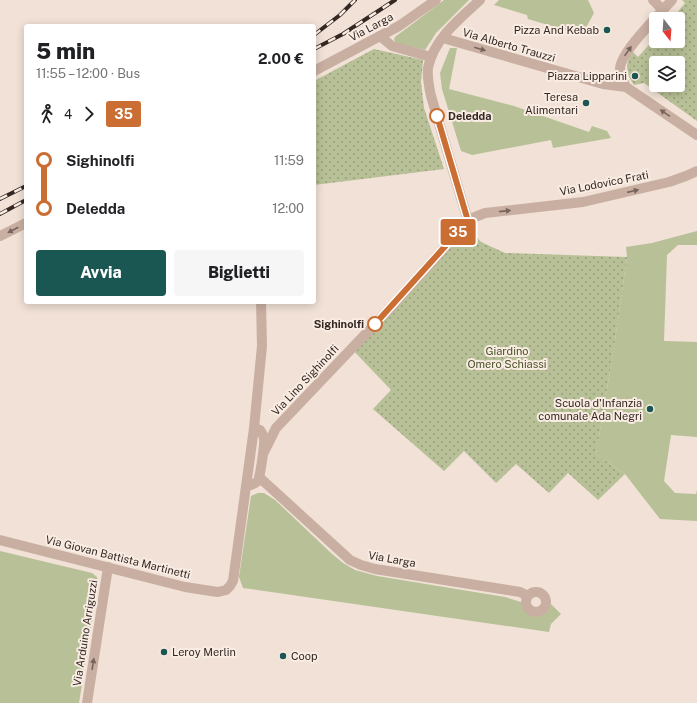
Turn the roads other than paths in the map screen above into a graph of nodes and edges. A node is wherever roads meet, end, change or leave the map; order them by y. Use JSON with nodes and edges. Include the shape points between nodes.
{"nodes":[{"id":1,"x":436,"y":0,"type":"edge"},
{"id":2,"x":480,"y":0,"type":"edge"},
{"id":3,"x":653,"y":0,"type":"edge"},
{"id":4,"x":672,"y":0,"type":"edge"},
{"id":5,"x":663,"y":10,"type":"junction"},
{"id":6,"x":380,"y":36,"type":"junction"},
{"id":7,"x":443,"y":38,"type":"junction"},
{"id":8,"x":431,"y":57,"type":"junction"},
{"id":9,"x":316,"y":70,"type":"edge"},
{"id":10,"x":626,"y":87,"type":"junction"},
{"id":11,"x":697,"y":135,"type":"edge"},
{"id":12,"x":697,"y":171,"type":"edge"},
{"id":13,"x":468,"y":221,"type":"junction"},
{"id":14,"x":24,"y":224,"type":"edge"},
{"id":15,"x":0,"y":236,"type":"edge"},
{"id":16,"x":261,"y":304,"type":"edge"},
{"id":17,"x":254,"y":428,"type":"junction"},
{"id":18,"x":263,"y":454,"type":"junction"},
{"id":19,"x":259,"y":477,"type":"junction"},
{"id":20,"x":247,"y":486,"type":"junction"},
{"id":21,"x":0,"y":540,"type":"edge"},
{"id":22,"x":108,"y":566,"type":"junction"},
{"id":23,"x":528,"y":596,"type":"dead end"},
{"id":24,"x":87,"y":703,"type":"edge"}],
"edges":[{"from":1,"to":6,"type":"street","name":"Via Larga","via":[[411,19]]},
{"from":2,"to":7,"type":"street"},
{"from":3,"to":5,"type":"street"},
{"from":4,"to":5,"type":"street"},
{"from":10,"to":5,"type":"street","one_way":true,"via":[[620,68],[623,58]]},
{"from":6,"to":8,"type":"street","via":[[392,46]]},
{"from":6,"to":9,"type":"street","name":"Via Larga"},
{"from":7,"to":8,"type":"street"},
{"from":7,"to":10,"type":"street","name":"Via Alberto Trauzzi","one_way":true,"via":[[603,84]]},
{"from":8,"to":13,"type":"street","via":[[428,68],[431,96]]},
{"from":11,"to":10,"type":"street","name":"Via Alberto Trauzzi","one_way":true},
{"from":13,"to":12,"type":"street","name":"Via Lodovico Frati","one_way":true,"via":[[485,213],[583,202],[669,182]]},
{"from":13,"to":18,"type":"street","name":"Via Lino Sighinolfi","via":[[395,303],[276,428]]},
{"from":14,"to":15,"type":"street","one_way":true},
{"from":16,"to":17,"type":"street","via":[[262,346]]},
{"from":17,"to":18,"type":"street","via":[[260,430],[264,439]]},
{"from":17,"to":20,"type":"street"},
{"from":18,"to":19,"type":"street"},
{"from":19,"to":20,"type":"street","via":[[257,482]]},
{"from":19,"to":23,"type":"street","name":"Via Larga","via":[[350,560],[361,565],[520,592]]},
{"from":20,"to":22,"type":"street","name":"Via Giovan Battista Martinetti","via":[[233,581],[223,591],[185,587]]},
{"from":21,"to":22,"type":"street","name":"Via Giovan Battista Martinetti"},
{"from":24,"to":22,"type":"street","name":"Via Arduino Arriguzzi","one_way":true}]}
